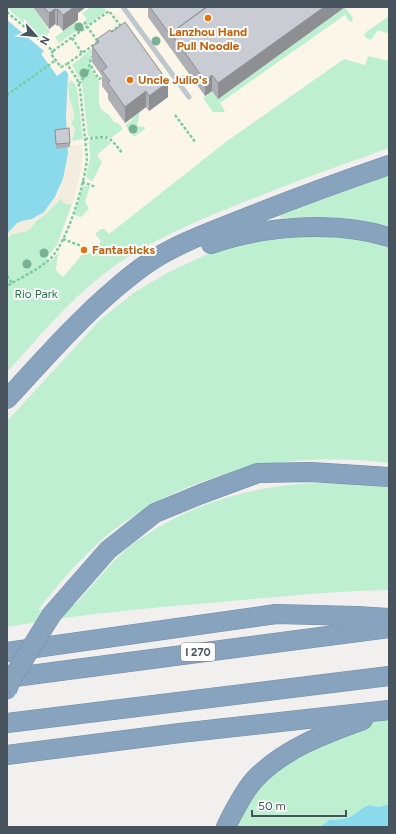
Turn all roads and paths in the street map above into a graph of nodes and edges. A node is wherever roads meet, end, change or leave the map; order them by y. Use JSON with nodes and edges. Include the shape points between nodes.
{"nodes":[{"id":1,"x":106,"y":7,"type":"edge"},
{"id":2,"x":131,"y":7,"type":"edge"},
{"id":3,"x":125,"y":9,"type":"edge"},
{"id":4,"x":7,"y":12,"type":"edge"},
{"id":5,"x":109,"y":12,"type":"junction"},
{"id":6,"x":84,"y":22,"type":"dead end"},
{"id":7,"x":87,"y":27,"type":"junction"},
{"id":8,"x":109,"y":34,"type":"edge"},
{"id":9,"x":72,"y":38,"type":"junction"},
{"id":10,"x":103,"y":38,"type":"edge"},
{"id":11,"x":98,"y":42,"type":"junction"},
{"id":12,"x":53,"y":51,"type":"junction"},
{"id":13,"x":98,"y":52,"type":"edge"},
{"id":14,"x":82,"y":53,"type":"junction"},
{"id":15,"x":56,"y":60,"type":"junction"},
{"id":16,"x":67,"y":64,"type":"junction"},
{"id":17,"x":90,"y":66,"type":"junction"},
{"id":18,"x":103,"y":77,"type":"edge"},
{"id":19,"x":79,"y":84,"type":"junction"},
{"id":20,"x":7,"y":95,"type":"edge"},
{"id":21,"x":189,"y":97,"type":"dead end"},
{"id":22,"x":175,"y":115,"type":"dead end"},
{"id":23,"x":85,"y":139,"type":"junction"},
{"id":24,"x":196,"y":143,"type":"dead end"},
{"id":25,"x":123,"y":154,"type":"dead end"},
{"id":26,"x":389,"y":165,"type":"edge"},
{"id":27,"x":82,"y":182,"type":"junction"},
{"id":28,"x":96,"y":187,"type":"dead end"},
{"id":29,"x":389,"y":237,"type":"edge"},
{"id":30,"x":63,"y":239,"type":"junction"},
{"id":31,"x":81,"y":246,"type":"dead end"},
{"id":32,"x":7,"y":276,"type":"edge"},
{"id":33,"x":125,"y":280,"type":"junction"},
{"id":34,"x":12,"y":283,"type":"junction"},
{"id":35,"x":7,"y":286,"type":"edge"},
{"id":36,"x":7,"y":399,"type":"edge"},
{"id":37,"x":389,"y":477,"type":"edge"},
{"id":38,"x":389,"y":618,"type":"edge"},
{"id":39,"x":389,"y":628,"type":"edge"},
{"id":40,"x":7,"y":652,"type":"edge"},
{"id":41,"x":389,"y":676,"type":"edge"},
{"id":42,"x":7,"y":678,"type":"edge"},
{"id":43,"x":7,"y":690,"type":"edge"},
{"id":44,"x":389,"y":710,"type":"edge"},
{"id":45,"x":7,"y":723,"type":"edge"},
{"id":46,"x":7,"y":755,"type":"edge"},
{"id":47,"x":226,"y":827,"type":"edge"}],
"edges":[{"from":1,"to":5,"type":"path"},
{"from":2,"to":3,"type":"lane"},
{"from":3,"to":21,"type":"lane"},
{"from":4,"to":12,"type":"path"},
{"from":5,"to":7,"type":"path"},
{"from":5,"to":8,"type":"path","via":[[120,25]]},
{"from":6,"to":7,"type":"path"},
{"from":7,"to":9,"type":"path"},
{"from":7,"to":11,"type":"path"},
{"from":9,"to":12,"type":"path"},
{"from":9,"to":14,"type":"path"},
{"from":10,"to":11,"type":"path"},
{"from":11,"to":14,"type":"path"},
{"from":12,"to":15,"type":"path","via":[[51,54]]},
{"from":13,"to":17,"type":"path","via":[[92,56]]},
{"from":14,"to":16,"type":"path"},
{"from":15,"to":16,"type":"path","via":[[62,67]]},
{"from":15,"to":20,"type":"path"},
{"from":16,"to":19,"type":"path"},
{"from":17,"to":18,"type":"path","via":[[99,79]]},
{"from":17,"to":19,"type":"path"},
{"from":19,"to":23,"type":"path"},
{"from":22,"to":24,"type":"path"},
{"from":23,"to":25,"type":"path","via":[[111,139]]},
{"from":23,"to":27,"type":"path","via":[[86,165]]},
{"from":26,"to":33,"type":"highway","via":[[309,193],[172,249]]},
{"from":27,"to":28,"type":"path"},
{"from":27,"to":30,"type":"path"},
{"from":29,"to":33,"type":"highway","via":[[320,227],[268,230],[228,238],[205,246]]},
{"from":30,"to":31,"type":"path"},
{"from":30,"to":34,"type":"path","via":[[51,257],[41,266]]},
{"from":32,"to":34,"type":"path"},
{"from":33,"to":36,"type":"highway","via":[[76,324]]},
{"from":34,"to":35,"type":"path"},
{"from":37,"to":43,"type":"highway","bridge":true,"via":[[311,472],[258,473],[155,513],[108,550],[52,614]]},
{"from":38,"to":40,"type":"highway","number":"I 270","via":[[276,614]]},
{"from":39,"to":42,"type":"highway","number":"I 270"},
{"from":41,"to":45,"type":"highway"},
{"from":44,"to":46,"type":"highway"},
{"from":44,"to":47,"type":"highway","via":[[316,737],[280,758],[254,780]]}]}
